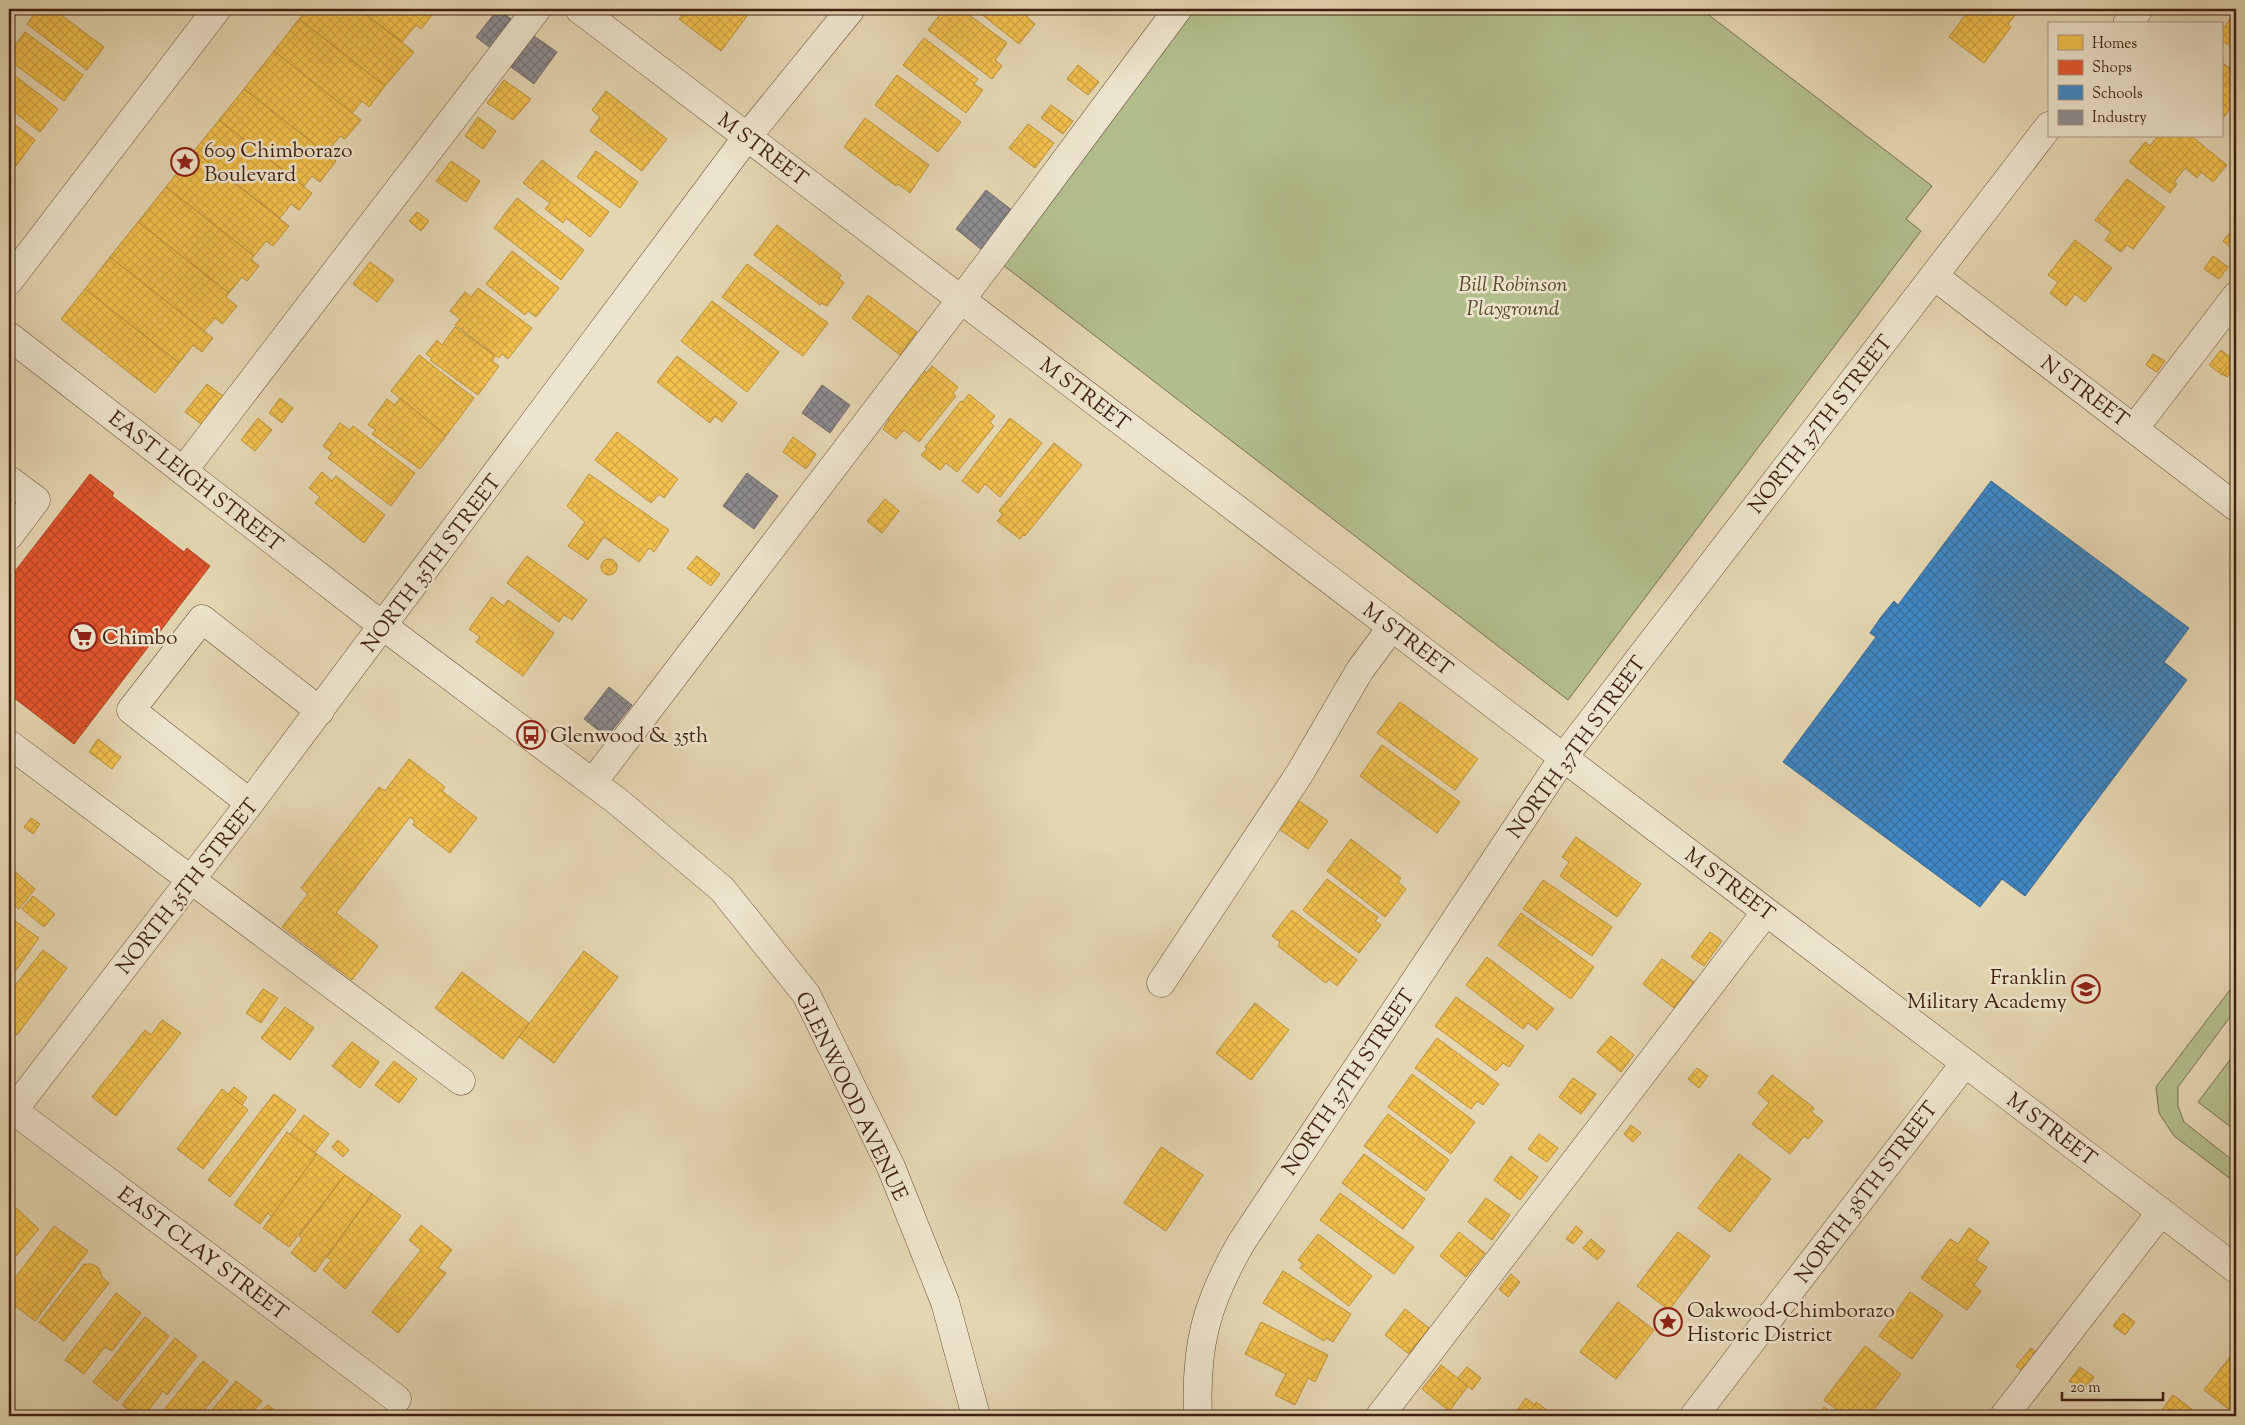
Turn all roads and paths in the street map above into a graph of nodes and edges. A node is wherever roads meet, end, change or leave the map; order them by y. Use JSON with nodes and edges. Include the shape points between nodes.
{"nodes":[{"id":1,"x":218,"y":9,"type":"edge"},
{"id":2,"x":538,"y":9,"type":"edge"},
{"id":3,"x":579,"y":9,"type":"edge"},
{"id":4,"x":851,"y":9,"type":"edge"},
{"id":5,"x":1178,"y":9,"type":"edge"},
{"id":6,"x":2139,"y":9,"type":"edge"},
{"id":7,"x":2129,"y":22,"type":"edge"},
{"id":8,"x":2048,"y":127,"type":"edge"},
{"id":9,"x":747,"y":137,"type":"junction"},
{"id":10,"x":1934,"y":276,"type":"junction"},
{"id":11,"x":9,"y":281,"type":"edge"},
{"id":12,"x":2236,"y":296,"type":"edge"},
{"id":13,"x":961,"y":299,"type":"junction"},
{"id":14,"x":9,"y":336,"type":"edge"},
{"id":15,"x":2134,"y":428,"type":"junction"},
{"id":16,"x":183,"y":471,"type":"junction"},
{"id":17,"x":9,"y":480,"type":"edge"},
{"id":18,"x":2236,"y":507,"type":"edge"},
{"id":19,"x":9,"y":536,"type":"edge"},
{"id":20,"x":383,"y":626,"type":"junction"},
{"id":21,"x":1392,"y":627,"type":"junction"},
{"id":22,"x":320,"y":711,"type":"junction"},
{"id":23,"x":9,"y":744,"type":"edge"},
{"id":24,"x":1563,"y":758,"type":"junction"},
{"id":25,"x":593,"y":782,"type":"junction"},
{"id":26,"x":250,"y":803,"type":"junction"},
{"id":27,"x":192,"y":881,"type":"junction"},
{"id":28,"x":1766,"y":912,"type":"junction"},
{"id":29,"x":1161,"y":983,"type":"dead end"},
{"id":30,"x":1965,"y":1062,"type":"junction"},
{"id":31,"x":461,"y":1081,"type":"dead end"},
{"id":32,"x":10,"y":1111,"type":"edge"},
{"id":33,"x":2161,"y":1212,"type":"junction"},
{"id":34,"x":2236,"y":1269,"type":"edge"},
{"id":35,"x":396,"y":1399,"type":"dead end"},
{"id":36,"x":976,"y":1416,"type":"edge"},
{"id":37,"x":1198,"y":1416,"type":"edge"},
{"id":38,"x":1380,"y":1416,"type":"edge"},
{"id":39,"x":1694,"y":1416,"type":"edge"},
{"id":40,"x":2004,"y":1416,"type":"edge"}],
"edges":[{"from":1,"to":11,"type":"street"},
{"from":2,"to":16,"type":"street"},
{"from":3,"to":9,"type":"street","name":"M STREET"},
{"from":4,"to":9,"type":"street","name":"NORTH 35TH STREET"},
{"from":5,"to":13,"type":"street"},
{"from":6,"to":7,"type":"street"},
{"from":8,"to":10,"type":"street","name":"NORTH 37TH STREET"},
{"from":9,"to":13,"type":"street","name":"M STREET"},
{"from":9,"to":20,"type":"street","name":"NORTH 35TH STREET"},
{"from":10,"to":15,"type":"street","name":"N STREET"},
{"from":10,"to":24,"type":"street","name":"NORTH 37TH STREET"},
{"from":12,"to":15,"type":"street"},
{"from":13,"to":21,"type":"street","name":"M STREET"},
{"from":13,"to":25,"type":"street"},
{"from":14,"to":16,"type":"street","name":"EAST LEIGH STREET"},
{"from":15,"to":18,"type":"street","name":"N STREET"},
{"from":16,"to":20,"type":"street","name":"EAST LEIGH STREET"},
{"from":17,"to":19,"type":"street","via":[[36,500]]},
{"from":20,"to":22,"type":"street","name":"NORTH 35TH STREET"},
{"from":20,"to":25,"type":"street","name":"GLENWOOD AVENUE"},
{"from":21,"to":24,"type":"street","name":"M STREET"},
{"from":21,"to":29,"type":"street","via":[[1360,670],[1300,774]]},
{"from":22,"to":26,"type":"street","name":"NORTH 35TH STREET"},
{"from":22,"to":26,"type":"street","via":[[202,619],[131,710]]},
{"from":23,"to":27,"type":"street"},
{"from":24,"to":28,"type":"street","name":"M STREET"},
{"from":24,"to":37,"type":"street","name":"NORTH 37TH STREET","via":[[1246,1235],[1224,1273],[1210,1305],[1201,1340],[1196,1381]]},
{"from":25,"to":36,"type":"street","name":"GLENWOOD AVENUE","via":[[722,889],[806,994],[891,1167],[945,1302]]},
{"from":26,"to":27,"type":"street","name":"NORTH 35TH STREET"},
{"from":27,"to":31,"type":"street"},
{"from":27,"to":32,"type":"street","name":"NORTH 35TH STREET"},
{"from":28,"to":30,"type":"street","name":"M STREET"},
{"from":28,"to":38,"type":"street"},
{"from":30,"to":33,"type":"street","name":"M STREET"},
{"from":30,"to":39,"type":"street","name":"NORTH 38TH STREET"},
{"from":32,"to":35,"type":"street","name":"EAST CLAY STREET"},
{"from":33,"to":34,"type":"street","name":"M STREET"},
{"from":33,"to":40,"type":"street"}]}
